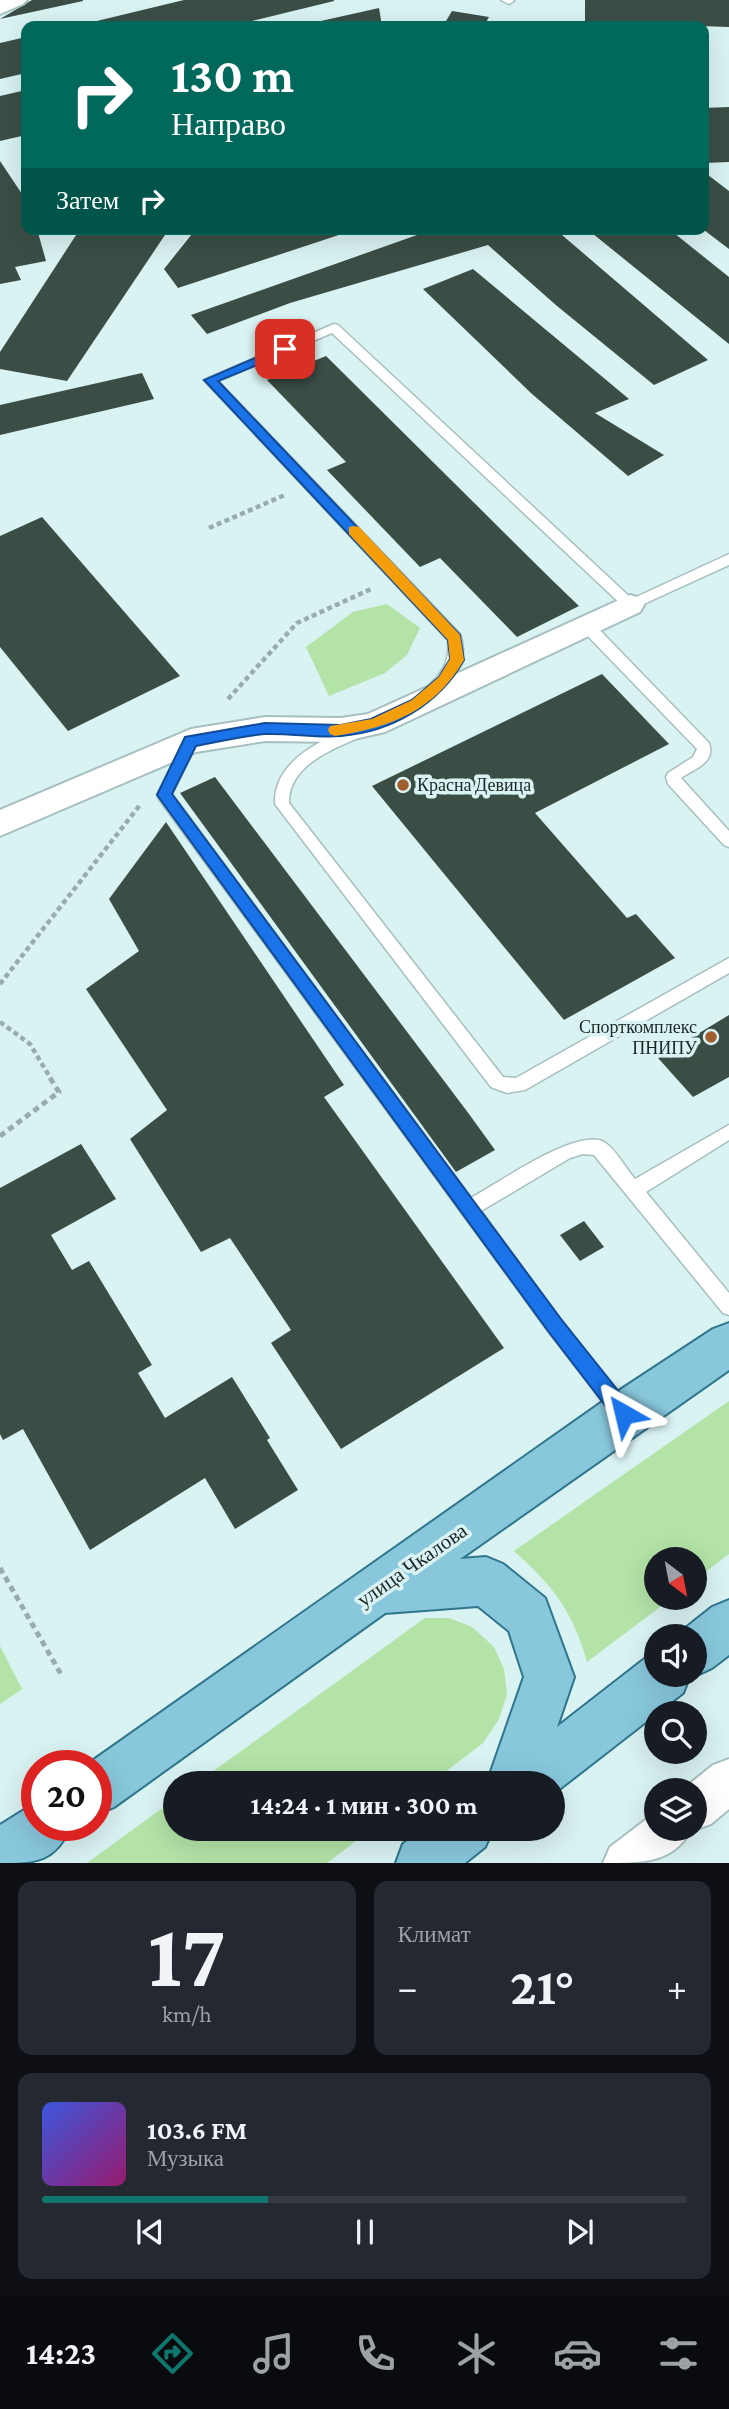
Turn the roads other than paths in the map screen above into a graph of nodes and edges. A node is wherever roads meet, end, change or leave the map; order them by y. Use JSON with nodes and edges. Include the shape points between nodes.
{"nodes":[{"id":1,"x":16,"y":0,"type":"edge"},
{"id":2,"x":0,"y":8,"type":"edge"},
{"id":3,"x":729,"y":559,"type":"edge"},
{"id":4,"x":630,"y":605,"type":"junction"},
{"id":5,"x":586,"y":625,"type":"junction"},
{"id":6,"x":418,"y":704,"type":"junction"},
{"id":7,"x":374,"y":724,"type":"junction"},
{"id":8,"x":191,"y":741,"type":"junction"},
{"id":9,"x":0,"y":824,"type":"edge"},
{"id":10,"x":729,"y":841,"type":"edge"},
{"id":11,"x":729,"y":965,"type":"edge"},
{"id":12,"x":727,"y":1132,"type":"edge"},
{"id":13,"x":635,"y":1189,"type":"junction"},
{"id":14,"x":469,"y":1209,"type":"junction"},
{"id":15,"x":729,"y":1307,"type":"edge"},
{"id":16,"x":729,"y":1344,"type":"edge"},
{"id":17,"x":624,"y":1414,"type":"junction"},
{"id":18,"x":379,"y":1588,"type":"junction"},
{"id":19,"x":729,"y":1624,"type":"edge"},
{"id":20,"x":707,"y":1641,"type":"edge"},
{"id":21,"x":650,"y":1687,"type":"edge"},
{"id":22,"x":517,"y":1771,"type":"edge"},
{"id":23,"x":541,"y":1771,"type":"edge"},
{"id":24,"x":112,"y":1778,"type":"edge"},
{"id":25,"x":729,"y":1781,"type":"edge"},
{"id":26,"x":707,"y":1798,"type":"edge"},
{"id":27,"x":22,"y":1841,"type":"edge"},
{"id":28,"x":451,"y":1841,"type":"edge"},
{"id":29,"x":654,"y":1841,"type":"edge"},
{"id":30,"x":0,"y":1857,"type":"edge"},
{"id":31,"x":422,"y":1863,"type":"edge"},
{"id":32,"x":626,"y":1863,"type":"edge"}],
"edges":[{"from":1,"to":2,"type":"street"},
{"from":3,"to":4,"type":"lane"},
{"from":4,"to":5,"type":"street"},
{"from":4,"to":6,"type":"lane","via":[[334,328],[210,380],[455,638],[457,660],[444,681]]},
{"from":5,"to":6,"type":"street"},
{"from":5,"to":10,"type":"lane","via":[[704,747],[702,759],[673,778]]},
{"from":6,"to":7,"type":"street"},
{"from":7,"to":8,"type":"street","via":[[341,730],[265,729]]},
{"from":7,"to":11,"type":"lane","via":[[304,759],[282,789],[282,804],[497,1082],[519,1085]]},
{"from":8,"to":9,"type":"street"},
{"from":8,"to":14,"type":"lane","via":[[164,795]]},
{"from":12,"to":13,"type":"lane"},
{"from":13,"to":14,"type":"lane","via":[[599,1148],[583,1146]]},
{"from":13,"to":15,"type":"lane"},
{"from":14,"to":17,"type":"lane"},
{"from":16,"to":17,"type":"main road","name":"улица Чкалова"},
{"from":17,"to":18,"type":"main road","name":"улица Чкалова"},
{"from":18,"to":22,"type":"main road","via":[[486,1581],[528,1615],[549,1676]]},
{"from":18,"to":24,"type":"main road","name":"улица Чкалова"},
{"from":19,"to":20,"type":"main road"},
{"from":21,"to":23,"type":"main road"},
{"from":25,"to":26,"type":"street"},
{"from":27,"to":30,"type":"main road"},
{"from":28,"to":31,"type":"main road"},
{"from":29,"to":32,"type":"street"}]}
